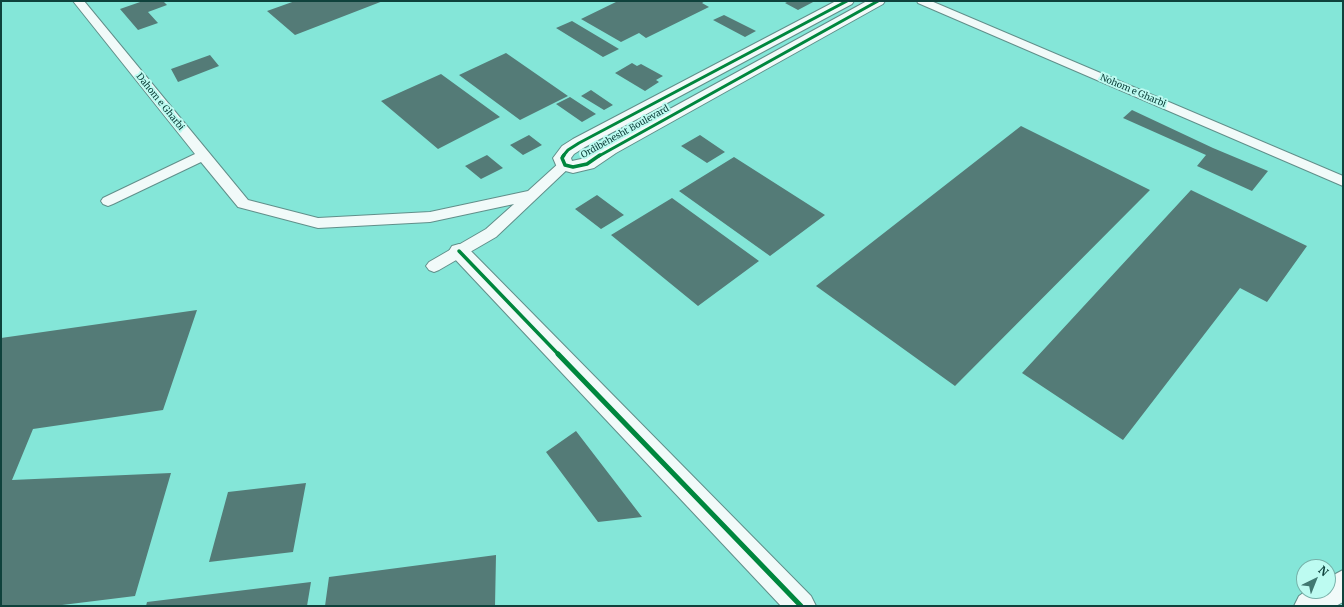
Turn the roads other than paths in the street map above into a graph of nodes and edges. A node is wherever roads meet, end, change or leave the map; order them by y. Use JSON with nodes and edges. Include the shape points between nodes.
{"nodes":[{"id":1,"x":78,"y":1,"type":"edge"},
{"id":2,"x":847,"y":1,"type":"edge"},
{"id":3,"x":878,"y":1,"type":"edge"},
{"id":4,"x":922,"y":1,"type":"edge"},
{"id":5,"x":204,"y":155,"type":"junction"},
{"id":6,"x":565,"y":165,"type":"junction"},
{"id":7,"x":1343,"y":181,"type":"edge"},
{"id":8,"x":532,"y":195,"type":"junction"},
{"id":9,"x":108,"y":201,"type":"dead end"},
{"id":10,"x":459,"y":251,"type":"junction"},
{"id":11,"x":434,"y":266,"type":"dead end"},
{"id":12,"x":1343,"y":585,"type":"edge"},
{"id":13,"x":801,"y":606,"type":"edge"},
{"id":14,"x":1309,"y":606,"type":"edge"}],
"edges":[{"from":1,"to":5,"type":"lane","name":"Dahom e Gharbi"},
{"from":2,"to":6,"type":"street","name":"Ordibehesht Boulevard","via":[[568,150],[562,158]]},
{"from":3,"to":6,"type":"street","name":"Ordibehesht Boulevard","via":[[587,164],[572,167]]},
{"from":4,"to":7,"type":"lane","name":"Nohom e Gharbi"},
{"from":5,"to":8,"type":"lane","name":"Dahom e Gharbi","via":[[243,204],[318,223],[430,217]]},
{"from":5,"to":9,"type":"lane"},
{"from":6,"to":8,"type":"lane"},
{"from":8,"to":10,"type":"lane","via":[[491,232]]},
{"from":10,"to":11,"type":"lane"},
{"from":10,"to":13,"type":"street"},
{"from":12,"to":14,"type":"street"}]}
